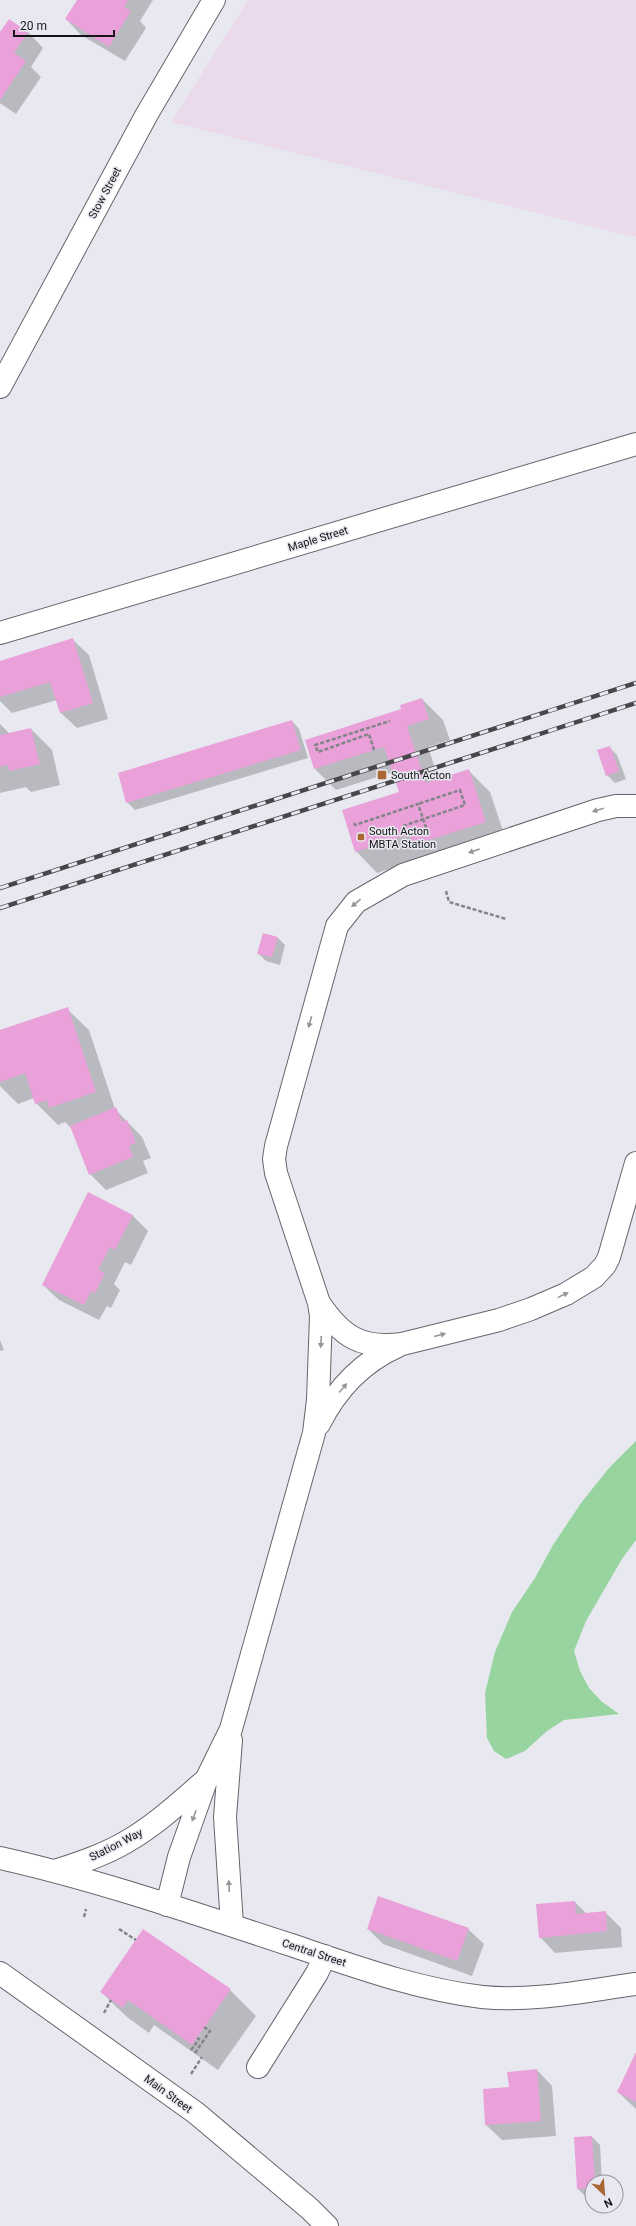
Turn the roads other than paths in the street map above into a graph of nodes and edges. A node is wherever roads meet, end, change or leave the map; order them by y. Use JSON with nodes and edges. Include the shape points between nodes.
{"nodes":[{"id":1,"x":214,"y":0,"type":"edge"},
{"id":2,"x":0,"y":388,"type":"edge"},
{"id":3,"x":636,"y":444,"type":"edge"},
{"id":4,"x":0,"y":633,"type":"edge"},
{"id":5,"x":636,"y":806,"type":"edge"},
{"id":6,"x":636,"y":1162,"type":"edge"},
{"id":7,"x":319,"y":1303,"type":"junction"},
{"id":8,"x":402,"y":1344,"type":"junction"},
{"id":9,"x":314,"y":1432,"type":"junction"},
{"id":10,"x":232,"y":1729,"type":"junction"},
{"id":11,"x":207,"y":1778,"type":"junction"},
{"id":12,"x":0,"y":1858,"type":"edge"},
{"id":13,"x":55,"y":1871,"type":"junction"},
{"id":14,"x":167,"y":1905,"type":"junction"},
{"id":15,"x":232,"y":1925,"type":"junction"},
{"id":16,"x":325,"y":1956,"type":"junction"},
{"id":17,"x":0,"y":1973,"type":"edge"},
{"id":18,"x":636,"y":1984,"type":"edge"},
{"id":19,"x":258,"y":2066,"type":"dead end"},
{"id":20,"x":327,"y":2226,"type":"edge"}],
"edges":[{"from":1,"to":2,"type":"street","name":"Stow Street","via":[[144,121]]},
{"from":3,"to":4,"type":"street","name":"Maple Street"},
{"from":5,"to":7,"type":"street","one_way":true,"via":[[616,806],[598,810],[403,875],[364,896],[342,917],[331,943],[274,1159],[276,1173]]},
{"from":8,"to":6,"type":"street","one_way":true,"via":[[531,1309],[566,1294],[594,1277],[609,1257]]},
{"from":7,"to":8,"type":"street","via":[[338,1328],[355,1340],[378,1346]]},
{"from":7,"to":9,"type":"street","one_way":true,"via":[[322,1330]]},
{"from":9,"to":8,"type":"street","one_way":true,"via":[[330,1403],[350,1379],[376,1358]]},
{"from":9,"to":10,"type":"street"},
{"from":10,"to":11,"type":"street"},
{"from":15,"to":10,"type":"street","one_way":true,"via":[[225,1818]]},
{"from":11,"to":13,"type":"street","name":"Station Way","via":[[147,1829],[126,1842],[90,1859]]},
{"from":11,"to":14,"type":"street","one_way":true,"via":[[179,1856]]},
{"from":12,"to":13,"type":"street","name":"Central Street"},
{"from":13,"to":14,"type":"street","name":"Central Street"},
{"from":14,"to":15,"type":"street","name":"Central Street"},
{"from":15,"to":16,"type":"street","name":"Central Street"},
{"from":16,"to":18,"type":"street","name":"Central Street","via":[[399,1980],[483,1997],[545,1997]]},
{"from":16,"to":19,"type":"street","via":[[317,1973]]},
{"from":17,"to":20,"type":"street","name":"Main Street","via":[[196,2113]]}]}
